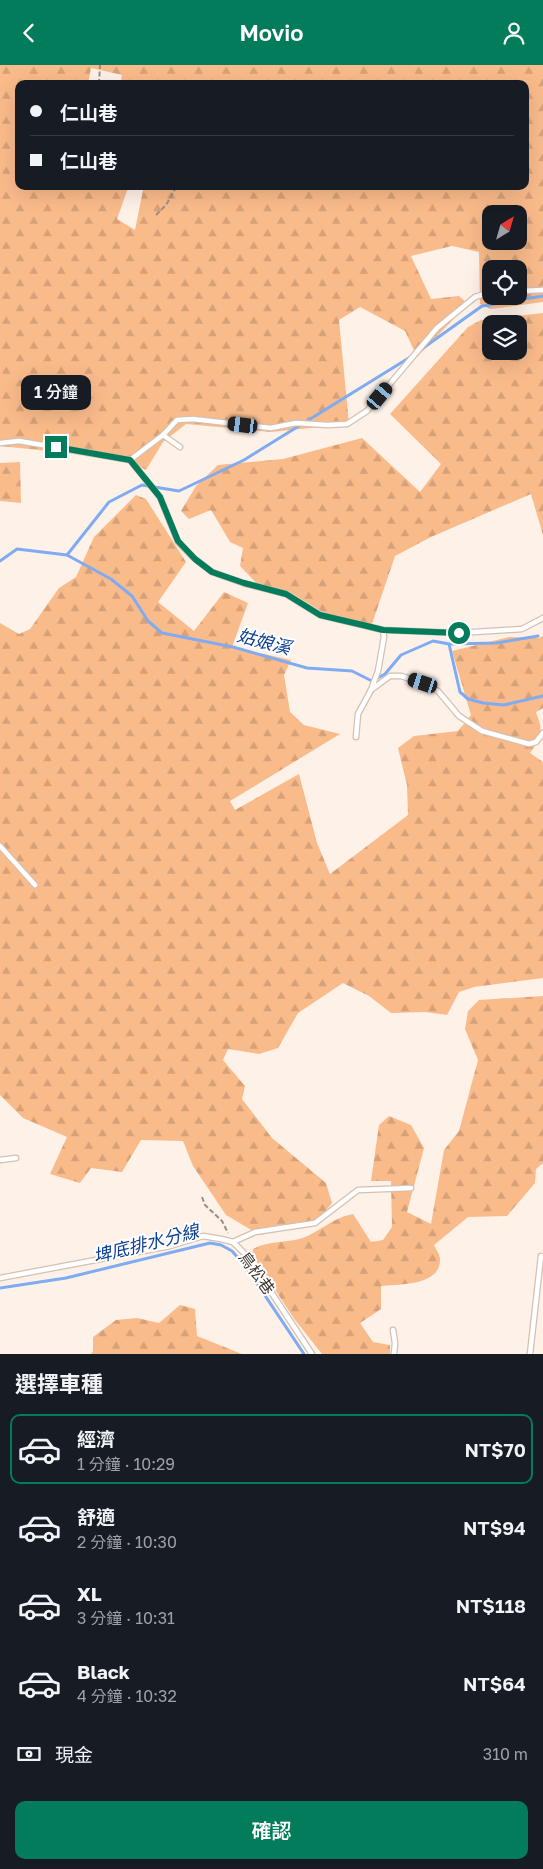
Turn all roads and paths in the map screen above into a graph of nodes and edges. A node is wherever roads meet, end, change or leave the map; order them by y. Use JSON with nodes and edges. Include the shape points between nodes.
{"nodes":[{"id":1,"x":100,"y":65,"type":"edge"},
{"id":2,"x":99,"y":80,"type":"edge"},
{"id":3,"x":175,"y":190,"type":"edge"},
{"id":4,"x":156,"y":215,"type":"dead end"},
{"id":5,"x":543,"y":290,"type":"edge"},
{"id":6,"x":527,"y":291,"type":"edge"},
{"id":7,"x":482,"y":295,"type":"edge"},
{"id":8,"x":163,"y":435,"type":"junction"},
{"id":9,"x":0,"y":443,"type":"edge"},
{"id":10,"x":180,"y":447,"type":"dead end"},
{"id":11,"x":130,"y":460,"type":"junction"},
{"id":12,"x":543,"y":618,"type":"edge"},
{"id":13,"x":383,"y":630,"type":"junction"},
{"id":14,"x":371,"y":690,"type":"junction"},
{"id":15,"x":543,"y":733,"type":"edge"},
{"id":16,"x":356,"y":737,"type":"dead end"},
{"id":17,"x":0,"y":846,"type":"edge"},
{"id":18,"x":35,"y":885,"type":"dead end"},
{"id":19,"x":16,"y":1158,"type":"dead end"},
{"id":20,"x":0,"y":1160,"type":"edge"},
{"id":21,"x":411,"y":1188,"type":"dead end"},
{"id":22,"x":202,"y":1197,"type":"dead end"},
{"id":23,"x":233,"y":1242,"type":"junction"},
{"id":24,"x":541,"y":1256,"type":"dead end"},
{"id":25,"x":0,"y":1278,"type":"edge"},
{"id":26,"x":393,"y":1330,"type":"dead end"},
{"id":27,"x":312,"y":1354,"type":"edge"},
{"id":28,"x":394,"y":1354,"type":"edge"},
{"id":29,"x":530,"y":1354,"type":"edge"}],
"edges":[{"from":1,"to":2,"type":"path"},
{"from":3,"to":4,"type":"path"},
{"from":5,"to":6,"type":"lane"},
{"from":7,"to":8,"type":"lane","via":[[437,328],[368,411],[347,424],[296,423],[271,428],[193,419],[177,420]]},
{"from":8,"to":10,"type":"lane"},
{"from":8,"to":11,"type":"lane"},
{"from":9,"to":11,"type":"lane","via":[[19,441]]},
{"from":11,"to":13,"type":"lane","via":[[160,497],[178,541],[212,572],[286,594],[320,615]]},
{"from":12,"to":13,"type":"lane","via":[[522,629],[459,633]]},
{"from":13,"to":14,"type":"lane","via":[[378,671]]},
{"from":14,"to":15,"type":"lane","via":[[390,676],[401,676],[438,691],[459,716],[482,731],[529,744],[536,742]]},
{"from":14,"to":16,"type":"lane","via":[[358,714]]},
{"from":17,"to":18,"type":"lane"},
{"from":19,"to":20,"type":"lane"},
{"from":21,"to":23,"type":"lane","via":[[358,1190],[315,1223],[256,1232]]},
{"from":22,"to":23,"type":"path","via":[[205,1205],[222,1221]]},
{"from":23,"to":25,"type":"lane","name":"鳥松巷","via":[[203,1236],[170,1246]]},
{"from":23,"to":27,"type":"lane","name":"鳥松巷","via":[[248,1257]]},
{"from":24,"to":29,"type":"lane"},
{"from":26,"to":28,"type":"lane"}]}
